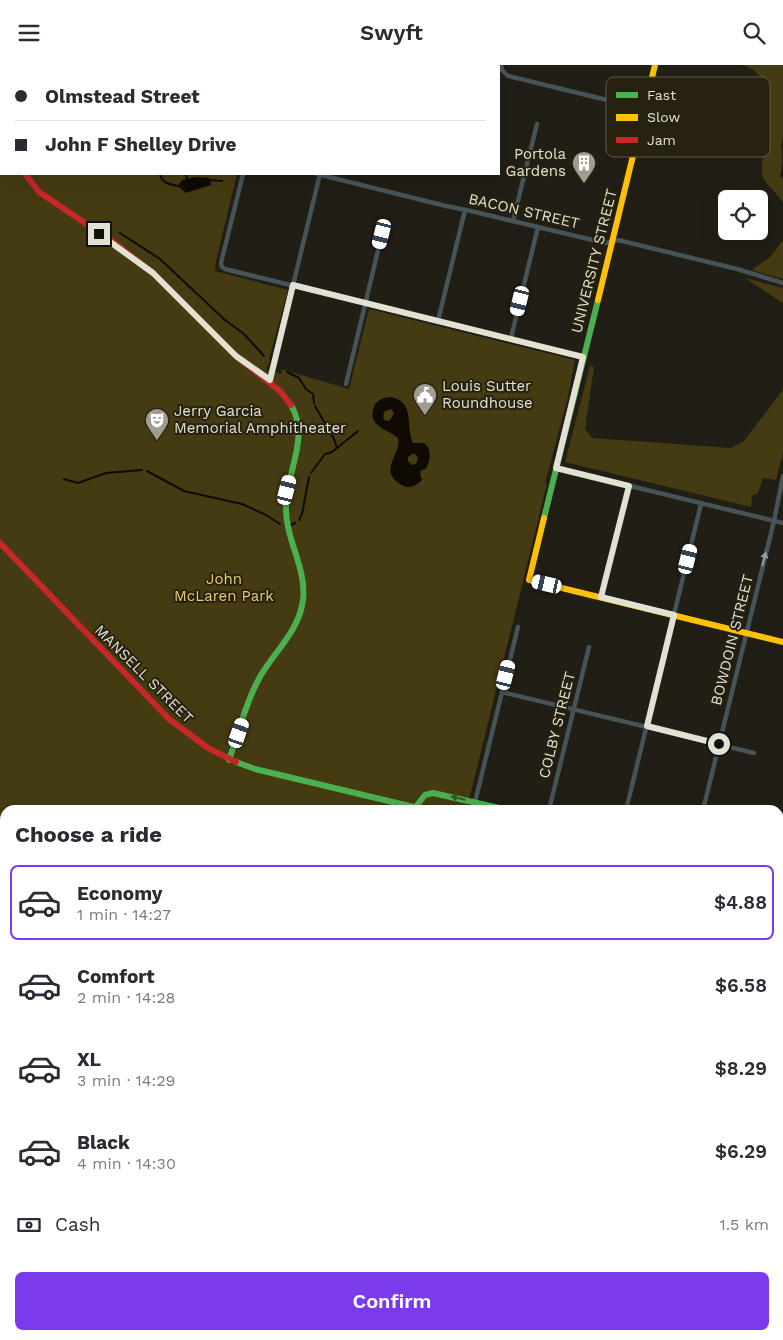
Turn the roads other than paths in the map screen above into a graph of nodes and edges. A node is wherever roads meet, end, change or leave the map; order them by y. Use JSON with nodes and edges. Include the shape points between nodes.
{"nodes":[{"id":1,"x":501,"y":68,"type":"edge"},
{"id":2,"x":606,"y":100,"type":"edge"},
{"id":3,"x":537,"y":124,"type":"dead end"},
{"id":4,"x":632,"y":157,"type":"edge"},
{"id":5,"x":25,"y":175,"type":"edge"},
{"id":6,"x":243,"y":175,"type":"edge"},
{"id":7,"x":319,"y":175,"type":"edge"},
{"id":8,"x":323,"y":175,"type":"edge"},
{"id":9,"x":465,"y":210,"type":"junction"},
{"id":10,"x":513,"y":221,"type":"junction"},
{"id":11,"x":538,"y":227,"type":"junction"},
{"id":12,"x":382,"y":234,"type":"dead end"},
{"id":13,"x":612,"y":241,"type":"junction"},
{"id":14,"x":783,"y":283,"type":"edge"},
{"id":15,"x":293,"y":285,"type":"junction"},
{"id":16,"x":365,"y":303,"type":"junction"},
{"id":17,"x":438,"y":321,"type":"junction"},
{"id":18,"x":511,"y":338,"type":"junction"},
{"id":19,"x":583,"y":357,"type":"junction"},
{"id":20,"x":270,"y":380,"type":"junction"},
{"id":21,"x":346,"y":384,"type":"dead end"},
{"id":22,"x":556,"y":468,"type":"junction"},
{"id":23,"x":783,"y":476,"type":"edge"},
{"id":24,"x":629,"y":486,"type":"junction"},
{"id":25,"x":701,"y":504,"type":"junction"},
{"id":26,"x":774,"y":521,"type":"junction"},
{"id":27,"x":783,"y":523,"type":"edge"},
{"id":28,"x":0,"y":543,"type":"edge"},
{"id":29,"x":601,"y":597,"type":"junction"},
{"id":30,"x":674,"y":615,"type":"junction"},
{"id":31,"x":518,"y":627,"type":"dead end"},
{"id":32,"x":747,"y":633,"type":"junction"},
{"id":33,"x":783,"y":641,"type":"edge"},
{"id":34,"x":589,"y":647,"type":"dead end"},
{"id":35,"x":502,"y":691,"type":"junction"},
{"id":36,"x":574,"y":709,"type":"junction"},
{"id":37,"x":647,"y":726,"type":"junction"},
{"id":38,"x":719,"y":744,"type":"junction"},
{"id":39,"x":754,"y":753,"type":"dead end"},
{"id":40,"x":229,"y":760,"type":"junction"},
{"id":41,"x":474,"y":802,"type":"junction"},
{"id":42,"x":398,"y":805,"type":"edge"},
{"id":43,"x":417,"y":805,"type":"edge"},
{"id":44,"x":487,"y":805,"type":"edge"},
{"id":45,"x":550,"y":805,"type":"edge"},
{"id":46,"x":627,"y":805,"type":"edge"},
{"id":47,"x":704,"y":805,"type":"edge"}],
"edges":[{"from":1,"to":2,"type":"street","via":[[511,76]]},
{"from":3,"to":10,"type":"street"},
{"from":4,"to":13,"type":"street","name":"UNIVERSITY STREET"},
{"from":5,"to":20,"type":"street","via":[[39,192],[153,273],[236,356]]},
{"from":6,"to":15,"type":"street","via":[[222,267]]},
{"from":7,"to":15,"type":"street"},
{"from":8,"to":9,"type":"street","name":"BACON STREET"},
{"from":9,"to":10,"type":"street","name":"BACON STREET"},
{"from":9,"to":17,"type":"street"},
{"from":10,"to":11,"type":"street","name":"BACON STREET"},
{"from":11,"to":13,"type":"street","name":"BACON STREET","via":[[605,243]]},
{"from":11,"to":18,"type":"street"},
{"from":12,"to":16,"type":"street"},
{"from":13,"to":14,"type":"street","name":"BACON STREET","via":[[737,269]]},
{"from":13,"to":19,"type":"street","name":"UNIVERSITY STREET"},
{"from":15,"to":16,"type":"street"},
{"from":15,"to":20,"type":"street"},
{"from":16,"to":17,"type":"street"},
{"from":16,"to":21,"type":"street"},
{"from":17,"to":18,"type":"street"},
{"from":18,"to":19,"type":"street"},
{"from":19,"to":22,"type":"street","name":"UNIVERSITY STREET"},
{"from":20,"to":40,"type":"street","via":[[292,405],[298,422],[298,449],[285,507],[287,526],[301,569],[304,597],[292,633],[256,685]]},
{"from":22,"to":24,"type":"street"},
{"from":22,"to":29,"type":"street","name":"UNIVERSITY STREET","via":[[529,580]]},
{"from":23,"to":26,"type":"street","name":"BOWDOIN STREET"},
{"from":24,"to":25,"type":"street"},
{"from":24,"to":29,"type":"street"},
{"from":25,"to":26,"type":"street"},
{"from":25,"to":30,"type":"street"},
{"from":26,"to":27,"type":"street"},
{"from":32,"to":26,"type":"street","name":"BOWDOIN STREET","one_way":true},
{"from":28,"to":40,"type":"street","name":"MANSELL STREET","via":[[171,722],[199,744]]},
{"from":29,"to":30,"type":"street"},
{"from":30,"to":32,"type":"street"},
{"from":30,"to":37,"type":"street"},
{"from":31,"to":35,"type":"street"},
{"from":32,"to":33,"type":"street"},
{"from":32,"to":38,"type":"street","name":"BOWDOIN STREET"},
{"from":34,"to":36,"type":"street","name":"COLBY STREET"},
{"from":35,"to":36,"type":"street"},
{"from":35,"to":41,"type":"street"},
{"from":36,"to":37,"type":"street"},
{"from":36,"to":45,"type":"street","name":"COLBY STREET"},
{"from":37,"to":38,"type":"street"},
{"from":37,"to":46,"type":"street"},
{"from":38,"to":39,"type":"street"},
{"from":38,"to":47,"type":"street","name":"BOWDOIN STREET"},
{"from":40,"to":42,"type":"street","name":"MANSELL STREET"},
{"from":41,"to":43,"type":"street","one_way":true,"via":[[433,793],[425,795]]},
{"from":41,"to":44,"type":"street"}]}
